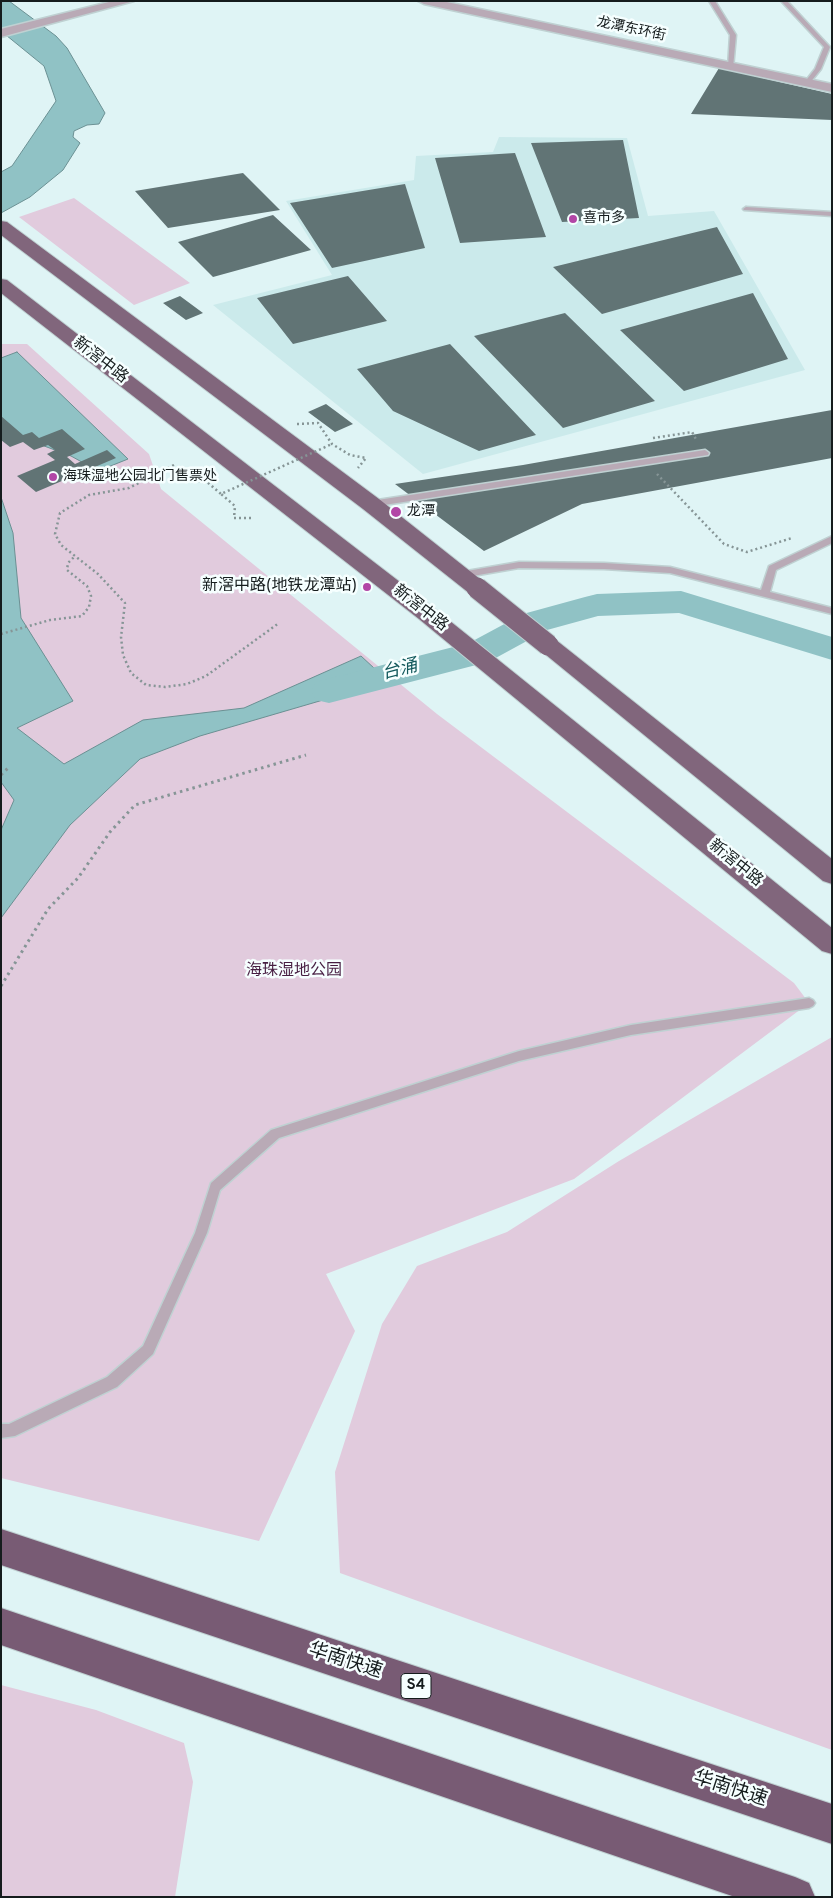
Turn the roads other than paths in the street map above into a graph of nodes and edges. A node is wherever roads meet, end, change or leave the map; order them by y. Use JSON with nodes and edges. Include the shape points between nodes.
{"nodes":[{"id":1,"x":128,"y":1,"type":"edge"},
{"id":2,"x":424,"y":1,"type":"edge"},
{"id":3,"x":712,"y":1,"type":"edge"},
{"id":4,"x":784,"y":1,"type":"edge"},
{"id":5,"x":1,"y":33,"type":"edge"},
{"id":6,"x":731,"y":67,"type":"junction"},
{"id":7,"x":807,"y":83,"type":"junction"},
{"id":8,"x":832,"y":88,"type":"edge"},
{"id":9,"x":746,"y":209,"type":"dead end"},
{"id":10,"x":832,"y":214,"type":"edge"},
{"id":11,"x":4,"y":228,"type":"edge"},
{"id":12,"x":1,"y":284,"type":"edge"},
{"id":13,"x":705,"y":453,"type":"road end"},
{"id":14,"x":371,"y":504,"type":"junction"},
{"id":15,"x":832,"y":539,"type":"edge"},
{"id":16,"x":469,"y":581,"type":"junction"},
{"id":17,"x":764,"y":594,"type":"junction"},
{"id":18,"x":832,"y":611,"type":"edge"},
{"id":19,"x":832,"y":874,"type":"edge"},
{"id":20,"x":832,"y":943,"type":"edge"},
{"id":21,"x":809,"y":1004,"type":"dead end"},
{"id":22,"x":1,"y":1432,"type":"edge"},
{"id":23,"x":1,"y":1547,"type":"edge"},
{"id":24,"x":1,"y":1626,"type":"edge"},
{"id":25,"x":832,"y":1824,"type":"edge"},
{"id":26,"x":794,"y":1897,"type":"edge"}],
"edges":[{"from":1,"to":5,"type":"street"},
{"from":2,"to":6,"type":"street","name":"龙潭东环街"},
{"from":3,"to":6,"type":"lane","via":[[733,35]]},
{"from":4,"to":7,"type":"lane","via":[[827,47],[818,69]]},
{"from":6,"to":7,"type":"street","name":"龙潭东环街"},
{"from":7,"to":8,"type":"street","name":"龙潭东环街"},
{"from":9,"to":10,"type":"lane"},
{"from":11,"to":14,"type":"highway"},
{"from":12,"to":20,"type":"highway","name":"新滘中路","via":[[499,671]]},
{"from":13,"to":14,"type":"lane"},
{"from":14,"to":16,"type":"highway"},
{"from":15,"to":17,"type":"lane","via":[[772,568]]},
{"from":16,"to":17,"type":"lane","via":[[519,565],[604,566],[670,570]]},
{"from":16,"to":19,"type":"highway","bridge":true},
{"from":17,"to":18,"type":"lane"},
{"from":21,"to":22,"type":"lane","via":[[631,1030],[519,1056],[275,1134],[215,1187],[201,1233],[148,1350],[112,1382],[10,1431]]},
{"from":23,"to":25,"type":"highway","name":"华南快速","number":"S4"},
{"from":24,"to":26,"type":"highway"}]}
